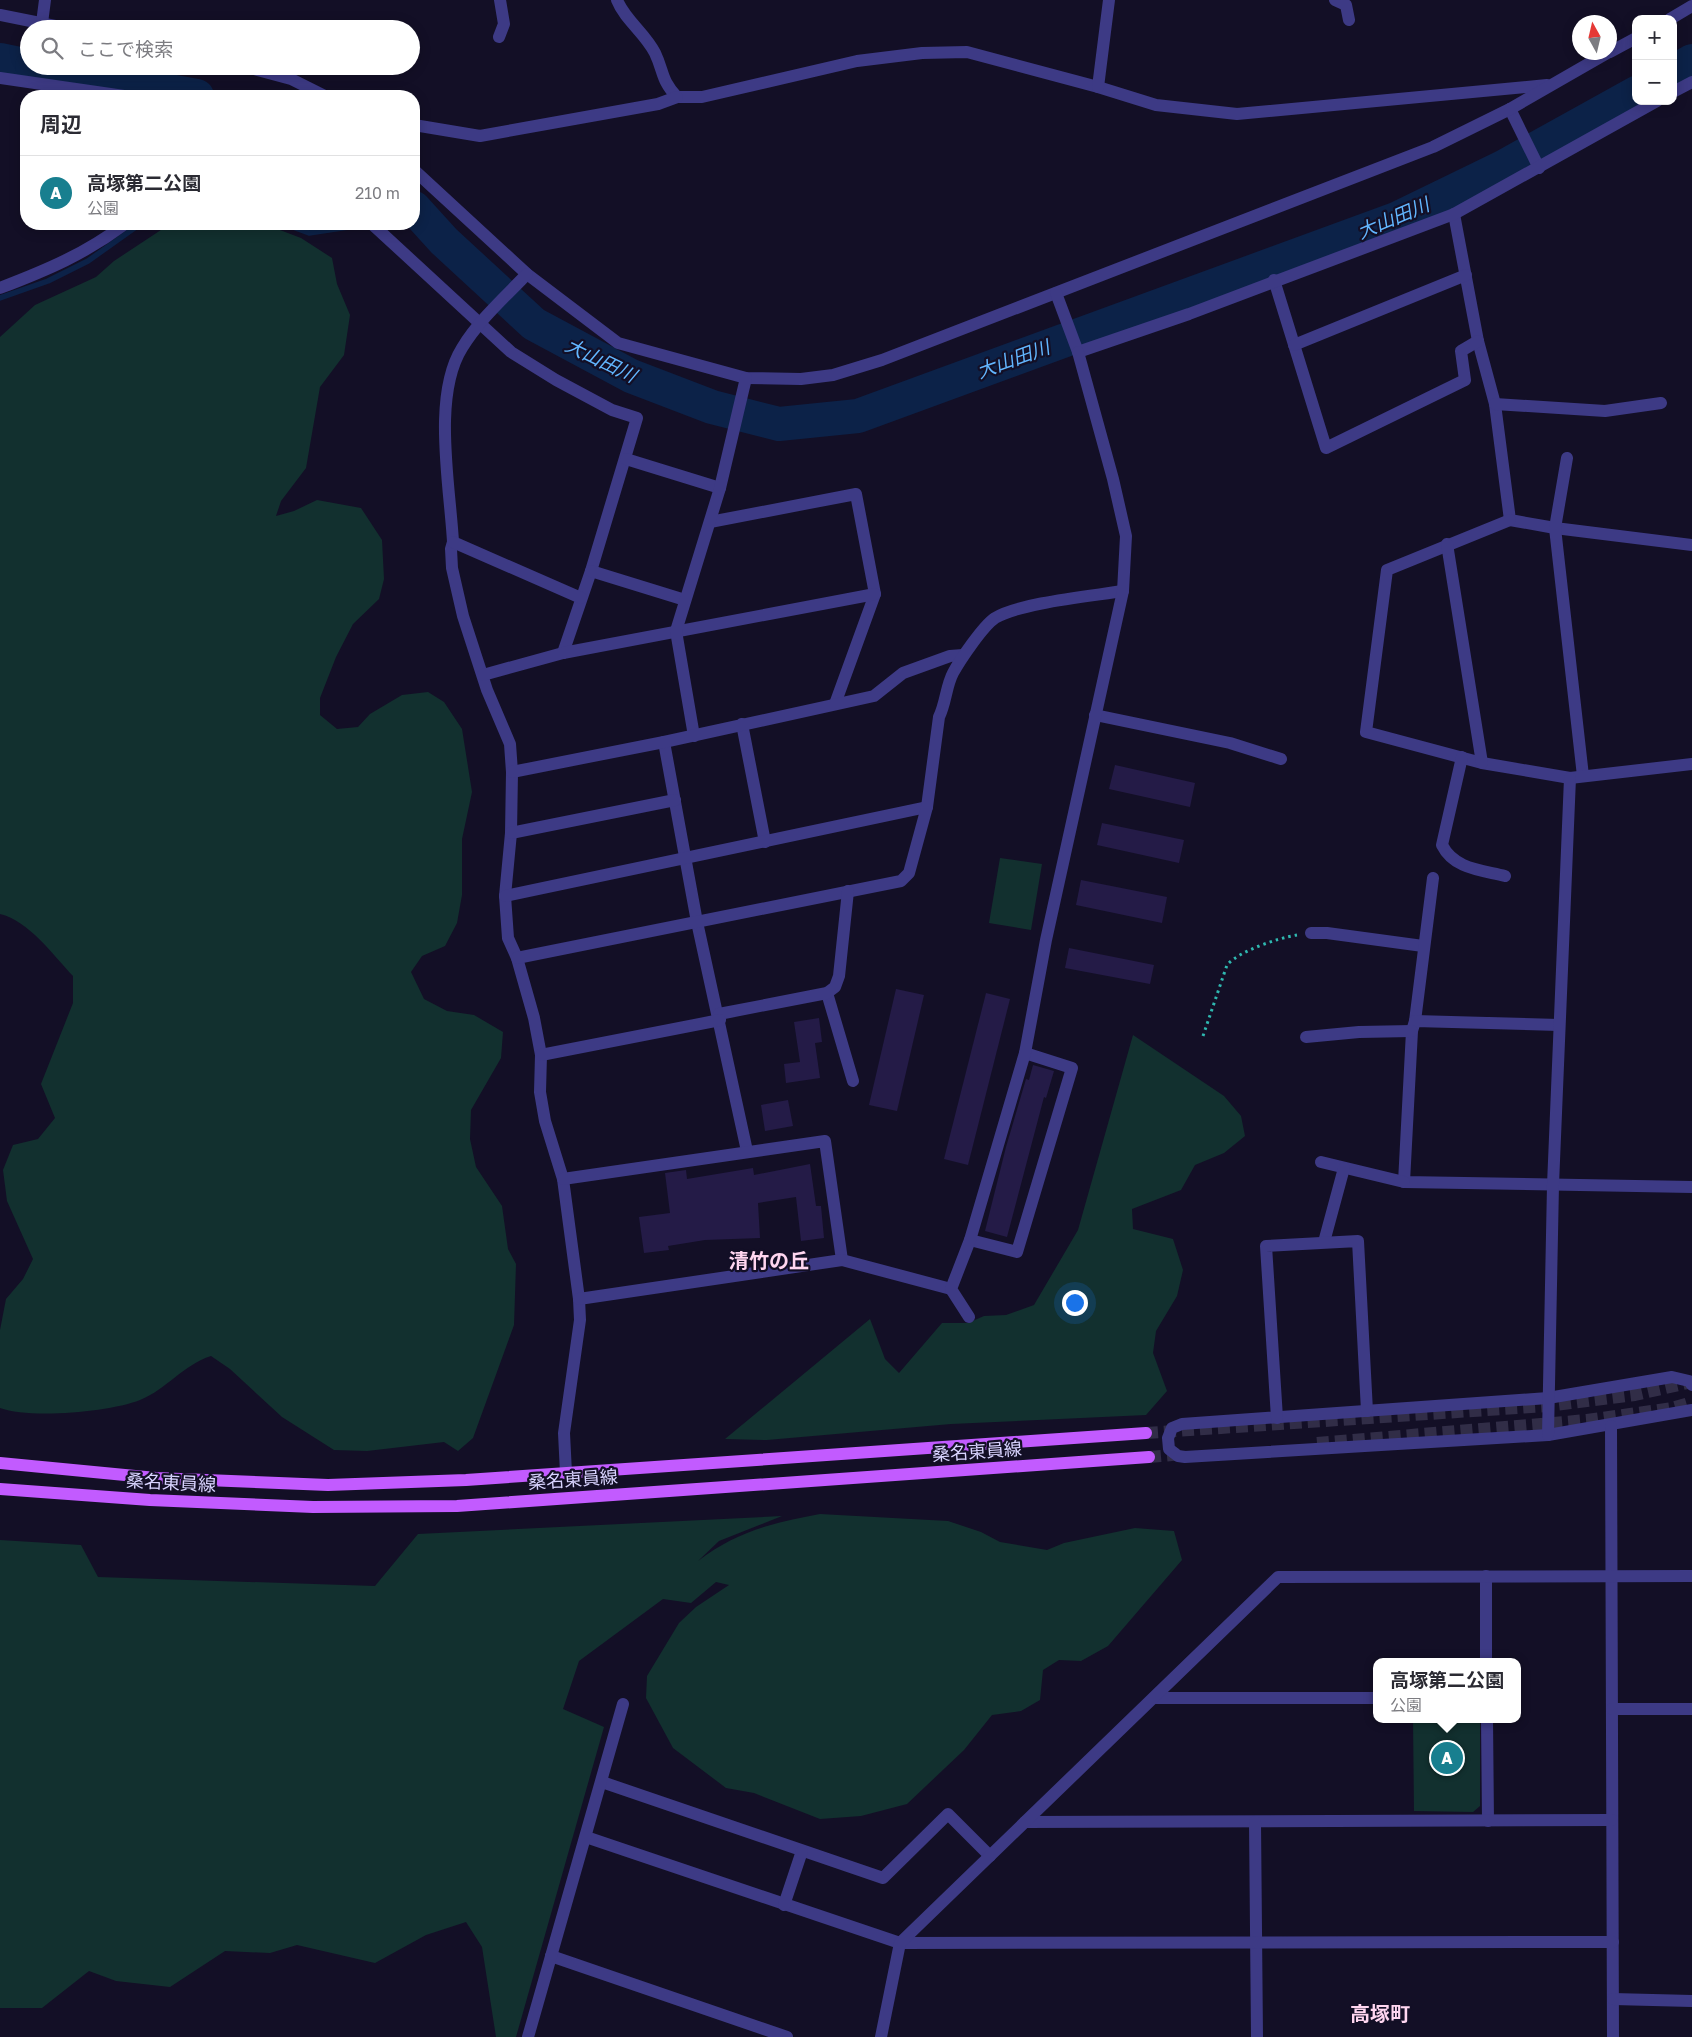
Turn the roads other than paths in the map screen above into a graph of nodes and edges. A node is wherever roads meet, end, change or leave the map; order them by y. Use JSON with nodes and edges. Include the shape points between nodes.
{"nodes":[{"id":1,"x":45,"y":0,"type":"edge"},
{"id":2,"x":500,"y":0,"type":"edge"},
{"id":3,"x":617,"y":0,"type":"edge"},
{"id":4,"x":1109,"y":0,"type":"edge"},
{"id":5,"x":1335,"y":0,"type":"edge"},
{"id":6,"x":1692,"y":6,"type":"edge"},
{"id":7,"x":0,"y":14,"type":"edge"},
{"id":8,"x":1677,"y":15,"type":"edge"},
{"id":9,"x":28,"y":20,"type":"edge"},
{"id":10,"x":42,"y":20,"type":"edge"},
{"id":11,"x":1349,"y":20,"type":"dead end"},
{"id":12,"x":499,"y":37,"type":"dead end"},
{"id":13,"x":1632,"y":40,"type":"edge"},
{"id":14,"x":1617,"y":48,"type":"edge"},
{"id":15,"x":1595,"y":60,"type":"edge"},
{"id":16,"x":276,"y":75,"type":"edge"},
{"id":17,"x":0,"y":78,"type":"edge"},
{"id":18,"x":1692,"y":82,"type":"edge"},
{"id":19,"x":1552,"y":85,"type":"junction"},
{"id":20,"x":1098,"y":87,"type":"junction"},
{"id":21,"x":83,"y":90,"type":"edge"},
{"id":22,"x":313,"y":90,"type":"edge"},
{"id":23,"x":1677,"y":90,"type":"edge"},
{"id":24,"x":677,"y":97,"type":"junction"},
{"id":25,"x":1649,"y":105,"type":"edge"},
{"id":26,"x":1512,"y":114,"type":"junction"},
{"id":27,"x":420,"y":126,"type":"edge"},
{"id":28,"x":1537,"y":164,"type":"junction"},
{"id":29,"x":420,"y":176,"type":"edge"},
{"id":30,"x":1454,"y":214,"type":"junction"},
{"id":31,"x":117,"y":230,"type":"edge"},
{"id":32,"x":379,"y":230,"type":"edge"},
{"id":33,"x":527,"y":274,"type":"junction"},
{"id":34,"x":1466,"y":275,"type":"junction"},
{"id":35,"x":1274,"y":280,"type":"junction"},
{"id":36,"x":0,"y":288,"type":"edge"},
{"id":37,"x":1058,"y":298,"type":"junction"},
{"id":38,"x":480,"y":324,"type":"junction"},
{"id":39,"x":1478,"y":341,"type":"junction"},
{"id":40,"x":1294,"y":345,"type":"junction"},
{"id":41,"x":1077,"y":349,"type":"junction"},
{"id":42,"x":746,"y":378,"type":"junction"},
{"id":43,"x":1661,"y":403,"type":"dead end"},
{"id":44,"x":1495,"y":404,"type":"junction"},
{"id":45,"x":1567,"y":458,"type":"dead end"},
{"id":46,"x":626,"y":459,"type":"junction"},
{"id":47,"x":720,"y":488,"type":"junction"},
{"id":48,"x":1510,"y":520,"type":"junction"},
{"id":49,"x":710,"y":522,"type":"junction"},
{"id":50,"x":1555,"y":528,"type":"junction"},
{"id":51,"x":453,"y":542,"type":"junction"},
{"id":52,"x":1447,"y":544,"type":"junction"},
{"id":53,"x":1692,"y":545,"type":"edge"},
{"id":54,"x":591,"y":571,"type":"junction"},
{"id":55,"x":1122,"y":591,"type":"junction"},
{"id":56,"x":875,"y":594,"type":"junction"},
{"id":57,"x":581,"y":598,"type":"junction"},
{"id":58,"x":685,"y":600,"type":"junction"},
{"id":59,"x":676,"y":631,"type":"junction"},
{"id":60,"x":563,"y":653,"type":"junction"},
{"id":61,"x":963,"y":655,"type":"junction"},
{"id":62,"x":483,"y":675,"type":"junction"},
{"id":63,"x":835,"y":704,"type":"junction"},
{"id":64,"x":1095,"y":715,"type":"junction"},
{"id":65,"x":742,"y":724,"type":"junction"},
{"id":66,"x":694,"y":736,"type":"junction"},
{"id":67,"x":664,"y":742,"type":"junction"},
{"id":68,"x":1462,"y":757,"type":"junction"},
{"id":69,"x":1281,"y":759,"type":"dead end"},
{"id":70,"x":1482,"y":763,"type":"junction"},
{"id":71,"x":1692,"y":764,"type":"edge"},
{"id":72,"x":512,"y":772,"type":"junction"},
{"id":73,"x":1577,"y":777,"type":"junction"},
{"id":74,"x":675,"y":800,"type":"junction"},
{"id":75,"x":926,"y":807,"type":"junction"},
{"id":76,"x":511,"y":833,"type":"junction"},
{"id":77,"x":765,"y":842,"type":"junction"},
{"id":78,"x":687,"y":858,"type":"junction"},
{"id":79,"x":1505,"y":876,"type":"dead end"},
{"id":80,"x":1433,"y":878,"type":"dead end"},
{"id":81,"x":848,"y":891,"type":"junction"},
{"id":82,"x":505,"y":896,"type":"junction"},
{"id":83,"x":697,"y":922,"type":"junction"},
{"id":84,"x":1311,"y":933,"type":"road end"},
{"id":85,"x":1423,"y":946,"type":"junction"},
{"id":86,"x":517,"y":958,"type":"junction"},
{"id":87,"x":827,"y":993,"type":"junction"},
{"id":88,"x":719,"y":1017,"type":"junction"},
{"id":89,"x":1560,"y":1025,"type":"junction"},
{"id":90,"x":1413,"y":1026,"type":"junction"},
{"id":91,"x":1306,"y":1037,"type":"dead end"},
{"id":92,"x":1025,"y":1053,"type":"junction"},
{"id":93,"x":542,"y":1055,"type":"junction"},
{"id":94,"x":853,"y":1081,"type":"dead end"},
{"id":95,"x":747,"y":1151,"type":"junction"},
{"id":96,"x":1321,"y":1162,"type":"dead end"},
{"id":97,"x":1344,"y":1168,"type":"junction"},
{"id":98,"x":563,"y":1180,"type":"junction"},
{"id":99,"x":1404,"y":1182,"type":"junction"},
{"id":100,"x":1553,"y":1184,"type":"junction"},
{"id":101,"x":1692,"y":1187,"type":"edge"},
{"id":102,"x":970,"y":1240,"type":"junction"},
{"id":103,"x":1324,"y":1242,"type":"junction"},
{"id":104,"x":842,"y":1260,"type":"junction"},
{"id":105,"x":951,"y":1289,"type":"junction"},
{"id":106,"x":578,"y":1299,"type":"junction"},
{"id":107,"x":969,"y":1316,"type":"dead end"},
{"id":108,"x":1692,"y":1385,"type":"edge"},
{"id":109,"x":1548,"y":1398,"type":"junction"},
{"id":110,"x":1692,"y":1410,"type":"edge"},
{"id":111,"x":1367,"y":1411,"type":"junction"},
{"id":112,"x":1277,"y":1418,"type":"junction"},
{"id":113,"x":1611,"y":1426,"type":"junction"},
{"id":114,"x":1146,"y":1433,"type":"tunnel mouth"},
{"id":115,"x":1548,"y":1435,"type":"junction"},
{"id":116,"x":1148,"y":1457,"type":"tunnel mouth"},
{"id":117,"x":0,"y":1462,"type":"edge"},
{"id":118,"x":566,"y":1473,"type":"junction"},
{"id":119,"x":0,"y":1489,"type":"edge"},
{"id":120,"x":1486,"y":1576,"type":"junction"},
{"id":121,"x":1612,"y":1576,"type":"junction"},
{"id":122,"x":1692,"y":1576,"type":"edge"},
{"id":123,"x":1486,"y":1658,"type":"edge"},
{"id":124,"x":1154,"y":1698,"type":"junction"},
{"id":125,"x":1373,"y":1698,"type":"edge"},
{"id":126,"x":623,"y":1704,"type":"dead end"},
{"id":127,"x":1612,"y":1709,"type":"junction"},
{"id":128,"x":1692,"y":1709,"type":"edge"},
{"id":129,"x":1487,"y":1723,"type":"edge"},
{"id":130,"x":602,"y":1782,"type":"junction"},
{"id":131,"x":1612,"y":1820,"type":"junction"},
{"id":132,"x":1488,"y":1821,"type":"junction"},
{"id":133,"x":1025,"y":1822,"type":"junction"},
{"id":134,"x":1255,"y":1822,"type":"junction"},
{"id":135,"x":586,"y":1837,"type":"junction"},
{"id":136,"x":802,"y":1850,"type":"junction"},
{"id":137,"x":990,"y":1856,"type":"junction"},
{"id":138,"x":784,"y":1905,"type":"junction"},
{"id":139,"x":1256,"y":1942,"type":"junction"},
{"id":140,"x":1613,"y":1942,"type":"junction"},
{"id":141,"x":900,"y":1943,"type":"junction"},
{"id":142,"x":551,"y":1956,"type":"junction"},
{"id":143,"x":1613,"y":1999,"type":"junction"},
{"id":144,"x":1692,"y":2001,"type":"edge"},
{"id":145,"x":528,"y":2037,"type":"edge"},
{"id":146,"x":788,"y":2037,"type":"edge"},
{"id":147,"x":882,"y":2037,"type":"edge"},
{"id":148,"x":1257,"y":2037,"type":"edge"},
{"id":149,"x":1613,"y":2037,"type":"edge"}],
"edges":[{"from":1,"to":10,"type":"street"},
{"from":2,"to":12,"type":"street","via":[[504,24]]},
{"from":3,"to":24,"type":"street","via":[[622,12],[636,25],[655,53],[665,84]]},
{"from":4,"to":20,"type":"street"},
{"from":5,"to":11,"type":"street","via":[[1346,6]]},
{"from":6,"to":8,"type":"street"},
{"from":7,"to":9,"type":"street"},
{"from":13,"to":14,"type":"street"},
{"from":15,"to":19,"type":"street"},
{"from":16,"to":22,"type":"street"},
{"from":17,"to":21,"type":"street"},
{"from":18,"to":23,"type":"street"},
{"from":19,"to":20,"type":"street","via":[[1237,114],[1156,106]]},
{"from":19,"to":26,"type":"street"},
{"from":20,"to":24,"type":"street","via":[[967,52],[922,53],[857,61],[702,97]]},
{"from":24,"to":27,"type":"street","via":[[658,104],[480,136]]},
{"from":25,"to":28,"type":"street"},
{"from":26,"to":28,"type":"street"},
{"from":26,"to":37,"type":"street"},
{"from":28,"to":30,"type":"street"},
{"from":29,"to":33,"type":"street"},
{"from":30,"to":34,"type":"street"},
{"from":30,"to":35,"type":"street"},
{"from":31,"to":36,"type":"street","via":[[59,265]]},
{"from":32,"to":38,"type":"street"},
{"from":33,"to":38,"type":"street"},
{"from":33,"to":42,"type":"street","via":[[618,342]]},
{"from":34,"to":39,"type":"street"},
{"from":34,"to":40,"type":"street"},
{"from":35,"to":40,"type":"street"},
{"from":35,"to":41,"type":"street","via":[[1189,314]]},
{"from":37,"to":41,"type":"street"},
{"from":37,"to":42,"type":"street","via":[[833,375],[801,379]]},
{"from":38,"to":46,"type":"street","via":[[511,352],[556,380],[612,410],[637,418]]},
{"from":38,"to":51,"type":"street","via":[[462,348],[450,373],[444,405]]},
{"from":39,"to":40,"type":"street","via":[[1461,351],[1465,380],[1326,448]]},
{"from":39,"to":44,"type":"street"},
{"from":41,"to":55,"type":"street","via":[[1114,479],[1126,536]]},
{"from":42,"to":47,"type":"street"},
{"from":43,"to":44,"type":"street","via":[[1605,411]]},
{"from":44,"to":48,"type":"street"},
{"from":45,"to":50,"type":"street"},
{"from":46,"to":47,"type":"street"},
{"from":46,"to":54,"type":"street"},
{"from":47,"to":49,"type":"street"},
{"from":48,"to":50,"type":"street"},
{"from":48,"to":52,"type":"street"},
{"from":49,"to":56,"type":"street","via":[[856,494]]},
{"from":49,"to":58,"type":"street"},
{"from":50,"to":53,"type":"street"},
{"from":50,"to":73,"type":"street"},
{"from":51,"to":57,"type":"street"},
{"from":51,"to":62,"type":"street","via":[[452,568],[457,591]]},
{"from":52,"to":68,"type":"street","via":[[1387,570],[1366,732]]},
{"from":52,"to":70,"type":"street"},
{"from":54,"to":57,"type":"street"},
{"from":54,"to":58,"type":"street"},
{"from":55,"to":61,"type":"street","via":[[1013,610],[994,619]]},
{"from":55,"to":64,"type":"street"},
{"from":56,"to":59,"type":"street"},
{"from":56,"to":63,"type":"street"},
{"from":57,"to":60,"type":"street"},
{"from":58,"to":59,"type":"street"},
{"from":59,"to":60,"type":"street"},
{"from":59,"to":66,"type":"street"},
{"from":60,"to":62,"type":"street"},
{"from":61,"to":63,"type":"street","via":[[950,656],[903,673],[874,696]]},
{"from":61,"to":75,"type":"street","via":[[952,676],[939,717]]},
{"from":62,"to":72,"type":"street","via":[[510,744]]},
{"from":63,"to":65,"type":"street"},
{"from":64,"to":69,"type":"street","via":[[1230,743]]},
{"from":64,"to":92,"type":"street"},
{"from":65,"to":66,"type":"street"},
{"from":65,"to":77,"type":"street"},
{"from":66,"to":67,"type":"street"},
{"from":67,"to":72,"type":"street"},
{"from":67,"to":74,"type":"street"},
{"from":68,"to":70,"type":"street"},
{"from":68,"to":79,"type":"street","via":[[1442,846],[1456,863]]},
{"from":70,"to":73,"type":"street"},
{"from":71,"to":73,"type":"street"},
{"from":72,"to":76,"type":"street"},
{"from":73,"to":89,"type":"street"},
{"from":74,"to":76,"type":"street"},
{"from":74,"to":78,"type":"street"},
{"from":75,"to":77,"type":"street"},
{"from":75,"to":81,"type":"street","via":[[909,873],[901,881]]},
{"from":76,"to":82,"type":"street"},
{"from":77,"to":78,"type":"street"},
{"from":78,"to":82,"type":"street"},
{"from":78,"to":83,"type":"street"},
{"from":80,"to":85,"type":"street"},
{"from":81,"to":83,"type":"street"},
{"from":81,"to":87,"type":"street","via":[[839,976],[835,987]]},
{"from":82,"to":86,"type":"street","via":[[508,938]]},
{"from":83,"to":86,"type":"street"},
{"from":83,"to":88,"type":"street"},
{"from":84,"to":85,"type":"street"},
{"from":85,"to":90,"type":"street"},
{"from":86,"to":93,"type":"street"},
{"from":87,"to":88,"type":"street"},
{"from":87,"to":94,"type":"street"},
{"from":88,"to":93,"type":"street"},
{"from":88,"to":95,"type":"street"},
{"from":89,"to":90,"type":"street"},
{"from":89,"to":100,"type":"street"},
{"from":90,"to":91,"type":"street"},
{"from":90,"to":99,"type":"street"},
{"from":92,"to":102,"type":"street"},
{"from":92,"to":102,"type":"street","via":[[1072,1068],[1017,1252]]},
{"from":93,"to":98,"type":"street","via":[[540,1092]]},
{"from":95,"to":98,"type":"street"},
{"from":95,"to":104,"type":"street","via":[[825,1141]]},
{"from":96,"to":97,"type":"street"},
{"from":97,"to":99,"type":"street"},
{"from":97,"to":103,"type":"street"},
{"from":98,"to":106,"type":"street"},
{"from":99,"to":100,"type":"street"},
{"from":100,"to":101,"type":"street"},
{"from":100,"to":109,"type":"street"},
{"from":102,"to":105,"type":"street"},
{"from":103,"to":111,"type":"street","via":[[1358,1242]]},
{"from":103,"to":112,"type":"street","via":[[1266,1246]]},
{"from":104,"to":105,"type":"street"},
{"from":104,"to":106,"type":"street"},
{"from":105,"to":107,"type":"street"},
{"from":106,"to":118,"type":"street","via":[[580,1320],[564,1433]]},
{"from":108,"to":109,"type":"street","via":[[1689,1381],[1672,1377]]},
{"from":109,"to":111,"type":"street"},
{"from":109,"to":115,"type":"street"},
{"from":110,"to":113,"type":"street"},
{"from":111,"to":112,"type":"street"},
{"from":112,"to":115,"type":"street","via":[[1182,1424],[1172,1428],[1168,1438],[1169,1449],[1185,1458]]},
{"from":113,"to":115,"type":"street"},
{"from":113,"to":121,"type":"street"},
{"from":114,"to":118,"type":"main road","name":"桑名東員線"},
{"from":116,"to":119,"type":"main road","name":"桑名東員線","via":[[457,1506],[313,1507]]},
{"from":117,"to":118,"type":"main road","name":"桑名東員線","via":[[156,1478],[328,1485]]},
{"from":120,"to":121,"type":"street"},
{"from":120,"to":123,"type":"street"},
{"from":120,"to":124,"type":"street","via":[[1278,1577]]},
{"from":121,"to":122,"type":"street"},
{"from":121,"to":127,"type":"street"},
{"from":124,"to":125,"type":"street"},
{"from":124,"to":133,"type":"street"},
{"from":126,"to":130,"type":"street"},
{"from":127,"to":128,"type":"street"},
{"from":127,"to":131,"type":"street"},
{"from":129,"to":132,"type":"street"},
{"from":130,"to":135,"type":"street"},
{"from":130,"to":136,"type":"street"},
{"from":131,"to":132,"type":"street"},
{"from":131,"to":140,"type":"street"},
{"from":132,"to":134,"type":"street"},
{"from":133,"to":134,"type":"street"},
{"from":133,"to":137,"type":"street"},
{"from":134,"to":139,"type":"street"},
{"from":135,"to":138,"type":"street"},
{"from":135,"to":142,"type":"street"},
{"from":136,"to":137,"type":"street","via":[[883,1878],[948,1814]]},
{"from":136,"to":138,"type":"street"},
{"from":137,"to":141,"type":"street"},
{"from":138,"to":141,"type":"street"},
{"from":139,"to":140,"type":"street"},
{"from":139,"to":141,"type":"street"},
{"from":139,"to":148,"type":"street"},
{"from":140,"to":143,"type":"street"},
{"from":141,"to":147,"type":"street"},
{"from":142,"to":145,"type":"street"},
{"from":142,"to":146,"type":"street"},
{"from":143,"to":144,"type":"street"},
{"from":143,"to":149,"type":"street"}]}
